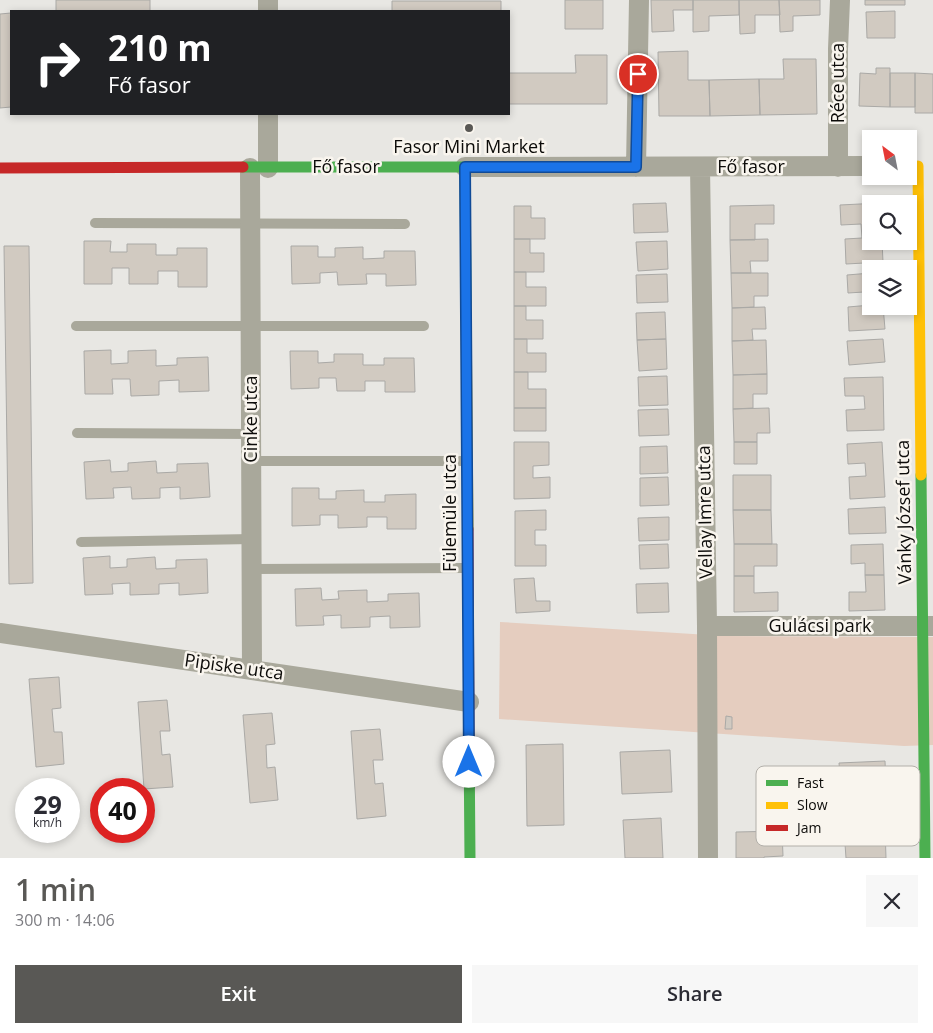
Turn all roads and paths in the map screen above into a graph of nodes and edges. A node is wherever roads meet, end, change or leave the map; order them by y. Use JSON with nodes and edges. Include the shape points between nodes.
{"nodes":[{"id":1,"x":639,"y":0,"type":"edge"},
{"id":2,"x":840,"y":0,"type":"edge"},
{"id":3,"x":268,"y":115,"type":"edge"},
{"id":4,"x":838,"y":166,"type":"junction"},
{"id":5,"x":862,"y":166,"type":"edge"},
{"id":6,"x":920,"y":166,"type":"edge"},
{"id":7,"x":465,"y":167,"type":"junction"},
{"id":8,"x":636,"y":167,"type":"junction"},
{"id":9,"x":700,"y":167,"type":"junction"},
{"id":10,"x":0,"y":168,"type":"edge"},
{"id":11,"x":259,"y":168,"type":"junction"},
{"id":12,"x":94,"y":223,"type":"dead end"},
{"id":13,"x":250,"y":223,"type":"junction"},
{"id":14,"x":405,"y":224,"type":"dead end"},
{"id":15,"x":76,"y":326,"type":"dead end"},
{"id":16,"x":251,"y":326,"type":"junction"},
{"id":17,"x":424,"y":326,"type":"dead end"},
{"id":18,"x":77,"y":433,"type":"dead end"},
{"id":19,"x":251,"y":434,"type":"junction"},
{"id":20,"x":251,"y":461,"type":"junction"},
{"id":21,"x":467,"y":461,"type":"junction"},
{"id":22,"x":252,"y":539,"type":"junction"},
{"id":23,"x":81,"y":542,"type":"dead end"},
{"id":24,"x":468,"y":568,"type":"junction"},
{"id":25,"x":252,"y":569,"type":"junction"},
{"id":26,"x":707,"y":626,"type":"junction"},
{"id":27,"x":928,"y":626,"type":"edge"},
{"id":28,"x":0,"y":633,"type":"edge"},
{"id":29,"x":252,"y":670,"type":"junction"},
{"id":30,"x":469,"y":702,"type":"junction"},
{"id":31,"x":470,"y":858,"type":"edge"},
{"id":32,"x":708,"y":858,"type":"edge"},
{"id":33,"x":925,"y":858,"type":"edge"}],
"edges":[{"from":1,"to":8,"type":"street"},
{"from":2,"to":4,"type":"street","name":"Réce utca"},
{"from":3,"to":11,"type":"street","name":"Cinke utca"},
{"from":4,"to":5,"type":"street","name":"Fő fasor"},
{"from":4,"to":9,"type":"street","name":"Fő fasor"},
{"from":6,"to":27,"type":"street","name":"Vánky József utca"},
{"from":7,"to":8,"type":"street","name":"Fő fasor"},
{"from":7,"to":11,"type":"street","name":"Fő fasor"},
{"from":7,"to":21,"type":"street","name":"Fülemüle utca"},
{"from":8,"to":9,"type":"street","name":"Fő fasor"},
{"from":9,"to":26,"type":"street","name":"Vellay Imre utca"},
{"from":10,"to":11,"type":"street","name":"Fő fasor"},
{"from":11,"to":13,"type":"street","name":"Cinke utca"},
{"from":12,"to":13,"type":"lane"},
{"from":13,"to":14,"type":"lane"},
{"from":13,"to":16,"type":"street","name":"Cinke utca"},
{"from":15,"to":16,"type":"lane"},
{"from":16,"to":17,"type":"lane"},
{"from":16,"to":19,"type":"street","name":"Cinke utca"},
{"from":18,"to":19,"type":"lane"},
{"from":19,"to":20,"type":"street","name":"Cinke utca"},
{"from":20,"to":21,"type":"lane"},
{"from":20,"to":22,"type":"street","name":"Cinke utca"},
{"from":21,"to":24,"type":"street","name":"Fülemüle utca"},
{"from":22,"to":23,"type":"lane"},
{"from":22,"to":25,"type":"street","name":"Cinke utca"},
{"from":24,"to":25,"type":"lane"},
{"from":24,"to":30,"type":"street","name":"Fülemüle utca"},
{"from":25,"to":29,"type":"street","name":"Cinke utca"},
{"from":26,"to":27,"type":"street","name":"Gulácsi park"},
{"from":26,"to":32,"type":"street","name":"Vellay Imre utca"},
{"from":27,"to":33,"type":"street","name":"Vánky József utca"},
{"from":28,"to":29,"type":"street","name":"Pipiske utca"},
{"from":29,"to":30,"type":"street","name":"Pipiske utca"},
{"from":30,"to":31,"type":"street","name":"Fülemüle utca"}]}
